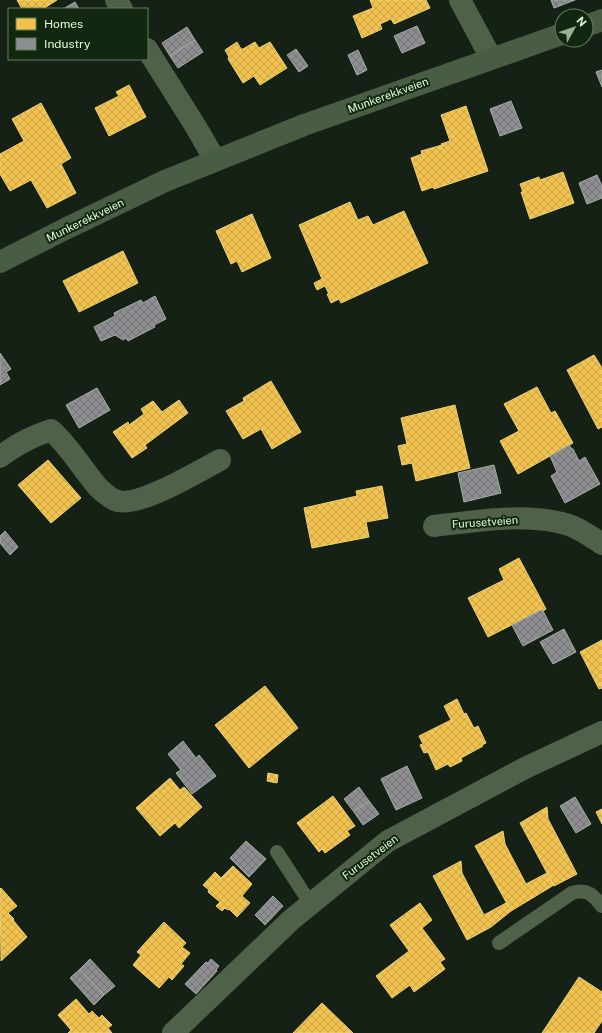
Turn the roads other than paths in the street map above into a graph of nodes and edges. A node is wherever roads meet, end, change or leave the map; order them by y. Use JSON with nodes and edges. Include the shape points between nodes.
{"nodes":[{"id":1,"x":460,"y":0,"type":"edge"},
{"id":2,"x":554,"y":37,"type":"edge"},
{"id":3,"x":148,"y":51,"type":"edge"},
{"id":4,"x":491,"y":58,"type":"junction"},
{"id":5,"x":215,"y":160,"type":"junction"},
{"id":6,"x":0,"y":262,"type":"edge"},
{"id":7,"x":0,"y":457,"type":"edge"},
{"id":8,"x":220,"y":460,"type":"dead end"},
{"id":9,"x":434,"y":526,"type":"dead end"},
{"id":10,"x":602,"y":544,"type":"edge"},
{"id":11,"x":602,"y":732,"type":"edge"},
{"id":12,"x":277,"y":852,"type":"dead end"},
{"id":13,"x":310,"y":903,"type":"junction"},
{"id":14,"x":602,"y":906,"type":"edge"},
{"id":15,"x":499,"y":943,"type":"dead end"},
{"id":16,"x":173,"y":1033,"type":"edge"}],
"edges":[{"from":1,"to":4,"type":"street"},
{"from":2,"to":4,"type":"main road","name":"Munkerekkveien"},
{"from":3,"to":5,"type":"street"},
{"from":4,"to":5,"type":"main road","name":"Munkerekkveien"},
{"from":5,"to":6,"type":"main road","name":"Munkerekkveien","via":[[165,180]]},
{"from":7,"to":8,"type":"street","via":[[34,436],[51,430],[62,439],[97,486],[115,501],[131,501],[152,495]]},
{"from":9,"to":10,"type":"street","name":"Furusetveien","via":[[504,518],[539,519],[569,525]]},
{"from":11,"to":13,"type":"street","name":"Furusetveien","via":[[525,768],[388,841]]},
{"from":12,"to":13,"type":"lane"},
{"from":13,"to":16,"type":"street","name":"Furusetveien"},
{"from":14,"to":15,"type":"lane","via":[[593,896],[580,890]]}]}
